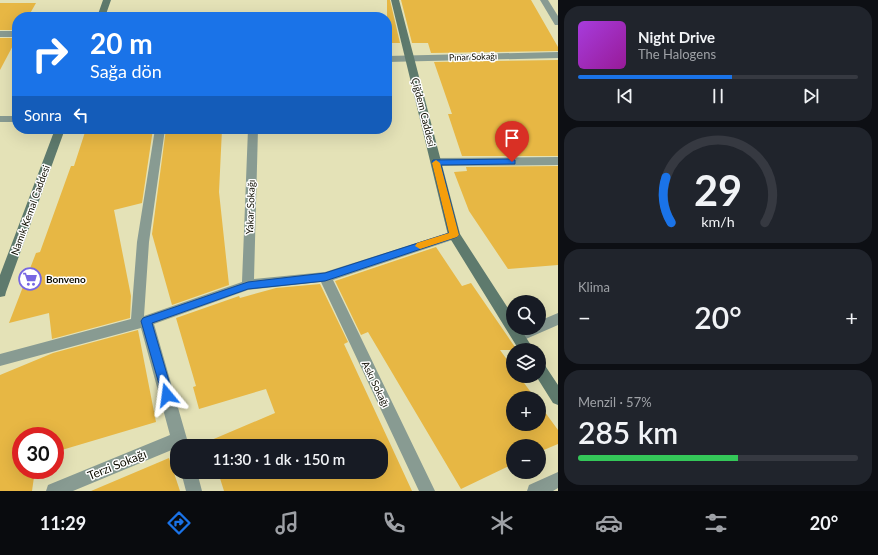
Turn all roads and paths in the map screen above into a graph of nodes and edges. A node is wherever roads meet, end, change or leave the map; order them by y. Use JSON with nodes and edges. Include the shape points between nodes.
{"nodes":[{"id":1,"x":108,"y":0,"type":"edge"},
{"id":2,"x":395,"y":0,"type":"edge"},
{"id":3,"x":544,"y":0,"type":"edge"},
{"id":4,"x":103,"y":12,"type":"edge"},
{"id":5,"x":558,"y":23,"type":"edge"},
{"id":6,"x":0,"y":34,"type":"edge"},
{"id":7,"x":12,"y":34,"type":"edge"},
{"id":8,"x":558,"y":55,"type":"edge"},
{"id":9,"x":392,"y":59,"type":"edge"},
{"id":10,"x":410,"y":59,"type":"junction"},
{"id":11,"x":0,"y":119,"type":"edge"},
{"id":12,"x":12,"y":119,"type":"edge"},
{"id":13,"x":58,"y":134,"type":"edge"},
{"id":14,"x":159,"y":134,"type":"edge"},
{"id":15,"x":253,"y":134,"type":"edge"},
{"id":16,"x":558,"y":161,"type":"edge"},
{"id":17,"x":436,"y":162,"type":"junction"},
{"id":18,"x":454,"y":235,"type":"junction"},
{"id":19,"x":325,"y":277,"type":"junction"},
{"id":20,"x":248,"y":285,"type":"junction"},
{"id":21,"x":0,"y":292,"type":"edge"},
{"id":22,"x":506,"y":317,"type":"edge"},
{"id":23,"x":558,"y":318,"type":"edge"},
{"id":24,"x":142,"y":322,"type":"junction"},
{"id":25,"x":546,"y":324,"type":"edge"},
{"id":26,"x":0,"y":360,"type":"edge"},
{"id":27,"x":546,"y":379,"type":"edge"},
{"id":28,"x":558,"y":398,"type":"edge"},
{"id":29,"x":179,"y":439,"type":"edge"},
{"id":30,"x":170,"y":447,"type":"edge"},
{"id":31,"x":191,"y":479,"type":"edge"},
{"id":32,"x":558,"y":480,"type":"edge"},
{"id":33,"x":54,"y":491,"type":"edge"},
{"id":34,"x":194,"y":491,"type":"edge"},
{"id":35,"x":427,"y":491,"type":"edge"},
{"id":36,"x":535,"y":491,"type":"edge"}],
"edges":[{"from":1,"to":4,"type":"main road"},
{"from":2,"to":10,"type":"main road","name":"Çiğdem Caddesi"},
{"from":3,"to":5,"type":"street"},
{"from":6,"to":7,"type":"street"},
{"from":8,"to":10,"type":"street","name":"Pınar Sokağı"},
{"from":9,"to":10,"type":"street","name":"Pınar Sokağı"},
{"from":10,"to":17,"type":"main road","name":"Çiğdem Caddesi"},
{"from":11,"to":12,"type":"street"},
{"from":13,"to":21,"type":"main road","name":"Namık Kemal Caddesi"},
{"from":14,"to":24,"type":"street","via":[[142,242]]},
{"from":15,"to":20,"type":"street","name":"Yakar Sokağı"},
{"from":16,"to":17,"type":"street"},
{"from":17,"to":18,"type":"main road","name":"Çiğdem Caddesi"},
{"from":18,"to":19,"type":"street"},
{"from":18,"to":22,"type":"main road","name":"Çiğdem Caddesi"},
{"from":19,"to":20,"type":"street"},
{"from":19,"to":35,"type":"street","name":"Askı Sokağı"},
{"from":20,"to":24,"type":"street"},
{"from":23,"to":25,"type":"street"},
{"from":24,"to":26,"type":"street"},
{"from":24,"to":29,"type":"street"},
{"from":27,"to":28,"type":"main road"},
{"from":30,"to":33,"type":"street","name":"Terzi Sokağı"},
{"from":31,"to":34,"type":"street"},
{"from":32,"to":36,"type":"street"}]}
